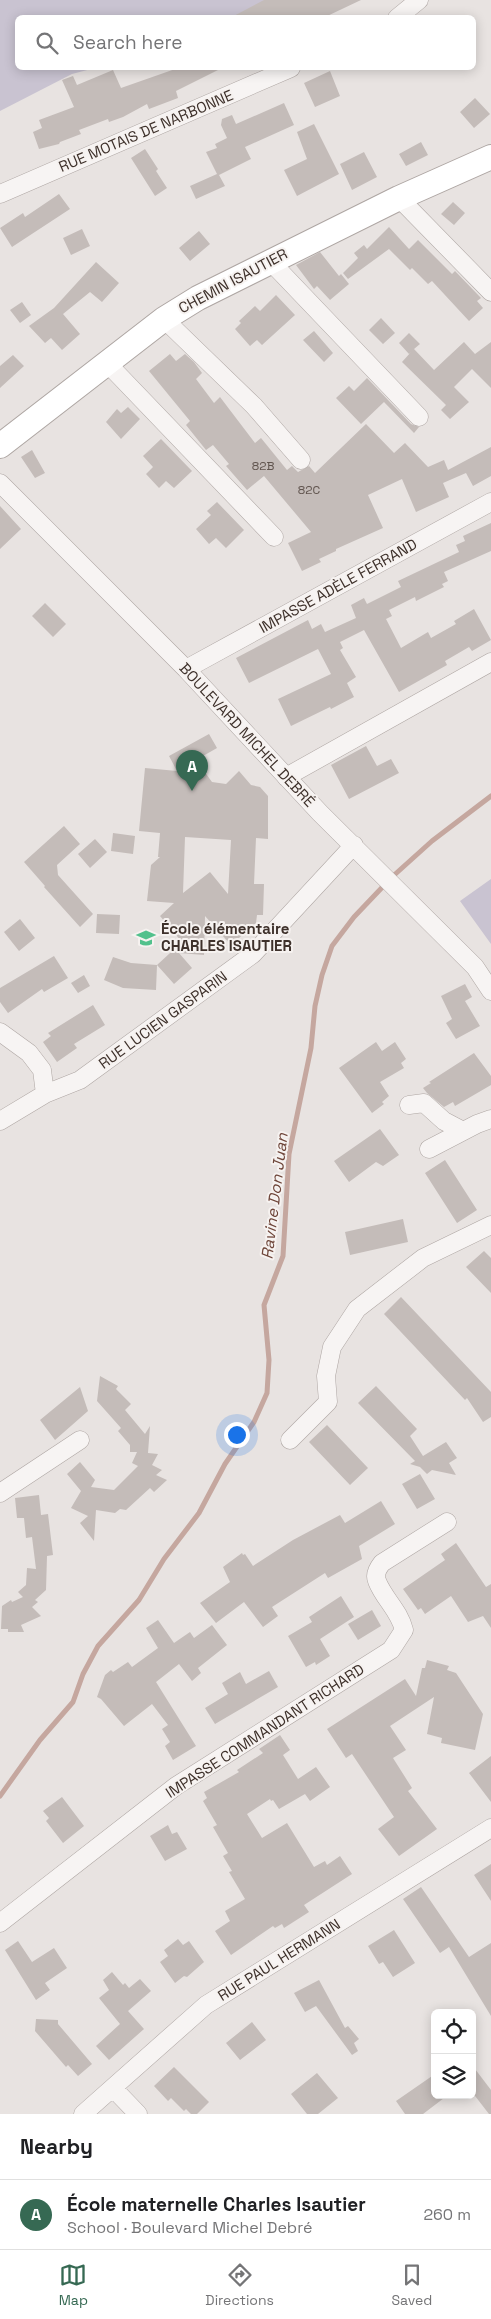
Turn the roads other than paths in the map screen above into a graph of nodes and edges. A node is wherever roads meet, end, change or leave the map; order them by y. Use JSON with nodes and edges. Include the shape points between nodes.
{"nodes":[{"id":1,"x":419,"y":0,"type":"edge"},
{"id":2,"x":401,"y":15,"type":"edge"},
{"id":3,"x":287,"y":70,"type":"edge"},
{"id":4,"x":488,"y":163,"type":"edge"},
{"id":5,"x":0,"y":194,"type":"edge"},
{"id":6,"x":399,"y":198,"type":"junction"},
{"id":7,"x":270,"y":261,"type":"junction"},
{"id":8,"x":491,"y":292,"type":"edge"},
{"id":9,"x":164,"y":319,"type":"junction"},
{"id":10,"x":108,"y":364,"type":"junction"},
{"id":11,"x":419,"y":417,"type":"dead end"},
{"id":12,"x":0,"y":446,"type":"edge"},
{"id":13,"x":301,"y":460,"type":"dead end"},
{"id":14,"x":0,"y":483,"type":"edge"},
{"id":15,"x":491,"y":502,"type":"edge"},
{"id":16,"x":274,"y":537,"type":"dead end"},
{"id":17,"x":491,"y":662,"type":"edge"},
{"id":18,"x":186,"y":669,"type":"junction"},
{"id":19,"x":286,"y":777,"type":"junction"},
{"id":20,"x":354,"y":846,"type":"junction"},
{"id":21,"x":491,"y":990,"type":"edge"},
{"id":22,"x":0,"y":1032,"type":"edge"},
{"id":23,"x":46,"y":1094,"type":"junction"},
{"id":24,"x":409,"y":1105,"type":"dead end"},
{"id":25,"x":491,"y":1120,"type":"edge"},
{"id":26,"x":0,"y":1121,"type":"edge"},
{"id":27,"x":463,"y":1131,"type":"junction"},
{"id":28,"x":429,"y":1149,"type":"dead end"},
{"id":29,"x":491,"y":1225,"type":"edge"},
{"id":30,"x":80,"y":1440,"type":"dead end"},
{"id":31,"x":290,"y":1440,"type":"dead end"},
{"id":32,"x":0,"y":1493,"type":"edge"},
{"id":33,"x":447,"y":1522,"type":"dead end"},
{"id":34,"x":491,"y":1828,"type":"edge"},
{"id":35,"x":0,"y":1923,"type":"edge"},
{"id":36,"x":113,"y":2088,"type":"junction"},
{"id":37,"x":83,"y":2114,"type":"edge"},
{"id":38,"x":138,"y":2114,"type":"edge"}],
"edges":[{"from":1,"to":2,"type":"street"},
{"from":3,"to":5,"type":"street","name":"RUE MOTAIS DE NARBONNE"},
{"from":4,"to":6,"type":"main road","name":"CHEMIN ISAUTIER"},
{"from":6,"to":7,"type":"main road","name":"CHEMIN ISAUTIER"},
{"from":6,"to":8,"type":"street"},
{"from":7,"to":9,"type":"main road","name":"CHEMIN ISAUTIER"},
{"from":7,"to":11,"type":"street"},
{"from":9,"to":10,"type":"main road","name":"CHEMIN ISAUTIER"},
{"from":9,"to":13,"type":"street","via":[[254,406]]},
{"from":10,"to":12,"type":"main road","name":"CHEMIN ISAUTIER"},
{"from":10,"to":16,"type":"street"},
{"from":14,"to":18,"type":"street","name":"BOULEVARD MICHEL DEBRÉ"},
{"from":15,"to":18,"type":"street","name":"IMPASSE ADÈLE FERRAND"},
{"from":17,"to":19,"type":"street"},
{"from":18,"to":19,"type":"street","name":"BOULEVARD MICHEL DEBRÉ"},
{"from":19,"to":20,"type":"street","name":"BOULEVARD MICHEL DEBRÉ"},
{"from":20,"to":21,"type":"street","name":"BOULEVARD MICHEL DEBRÉ","via":[[474,967]]},
{"from":20,"to":23,"type":"street","name":"RUE LUCIEN GASPARIN","via":[[253,954],[80,1080]]},
{"from":22,"to":23,"type":"street","via":[[29,1052],[42,1070]]},
{"from":23,"to":26,"type":"street","name":"RUE LUCIEN GASPARIN"},
{"from":24,"to":27,"type":"street","via":[[424,1103],[444,1121]]},
{"from":25,"to":27,"type":"street"},
{"from":27,"to":28,"type":"street"},
{"from":29,"to":31,"type":"street","via":[[423,1258],[357,1309],[332,1347],[326,1376],[328,1402]]},
{"from":30,"to":32,"type":"street"},
{"from":33,"to":35,"type":"street","name":"IMPASSE COMMANDANT RICHARD","via":[[382,1563],[376,1571],[376,1580],[396,1609],[404,1630],[391,1650],[176,1786]]},
{"from":34,"to":36,"type":"street","name":"RUE PAUL HERMANN","via":[[206,2005]]},
{"from":36,"to":37,"type":"street","name":"RUE PAUL HERMANN"},
{"from":36,"to":38,"type":"street"}]}
